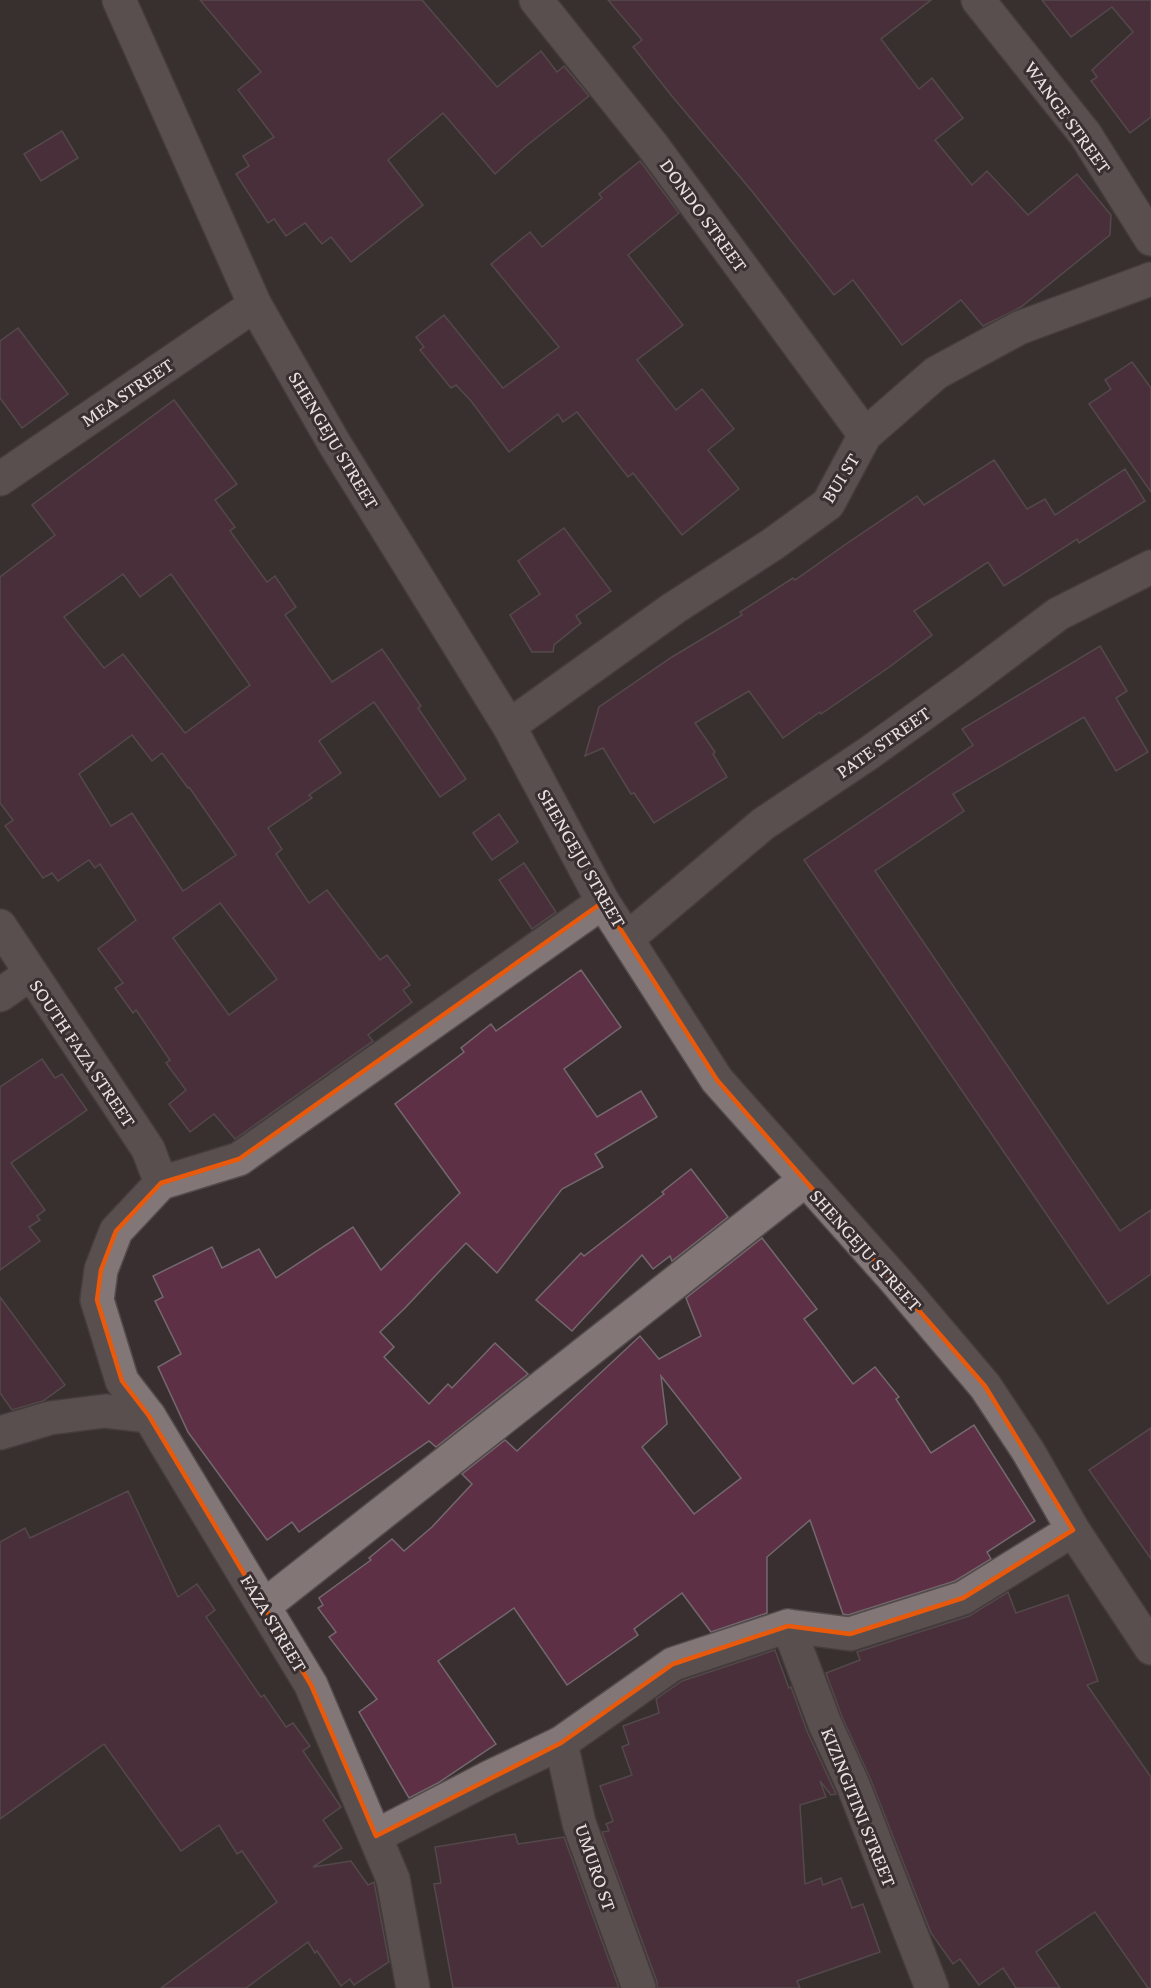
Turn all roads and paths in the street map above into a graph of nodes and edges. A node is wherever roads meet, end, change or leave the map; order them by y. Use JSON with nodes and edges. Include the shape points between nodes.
{"nodes":[{"id":1,"x":119,"y":0,"type":"edge"},
{"id":2,"x":536,"y":0,"type":"edge"},
{"id":3,"x":978,"y":0,"type":"edge"},
{"id":4,"x":1151,"y":239,"type":"edge"},
{"id":5,"x":1151,"y":279,"type":"edge"},
{"id":6,"x":255,"y":305,"type":"junction"},
{"id":7,"x":865,"y":435,"type":"junction"},
{"id":8,"x":0,"y":478,"type":"edge"},
{"id":9,"x":1151,"y":567,"type":"edge"},
{"id":10,"x":509,"y":726,"type":"junction"},
{"id":11,"x":603,"y":902,"type":"junction"},
{"id":12,"x":0,"y":926,"type":"edge"},
{"id":13,"x":628,"y":938,"type":"junction"},
{"id":14,"x":30,"y":974,"type":"junction"},
{"id":15,"x":0,"y":995,"type":"edge"},
{"id":16,"x":804,"y":1180,"type":"junction"},
{"id":17,"x":161,"y":1183,"type":"junction"},
{"id":18,"x":149,"y":1416,"type":"junction"},
{"id":19,"x":0,"y":1433,"type":"edge"},
{"id":20,"x":1073,"y":1530,"type":"junction"},
{"id":21,"x":264,"y":1606,"type":"junction"},
{"id":22,"x":1140,"y":1607,"type":"edge"},
{"id":23,"x":788,"y":1626,"type":"junction"},
{"id":24,"x":1151,"y":1648,"type":"edge"},
{"id":25,"x":561,"y":1743,"type":"junction"},
{"id":26,"x":376,"y":1836,"type":"junction"},
{"id":27,"x":413,"y":1988,"type":"edge"},
{"id":28,"x":639,"y":1988,"type":"edge"},
{"id":29,"x":932,"y":1988,"type":"edge"}],
"edges":[{"from":1,"to":6,"type":"street","name":"SHENGEJU STREET"},
{"from":2,"to":7,"type":"street","name":"DONDO STREET","via":[[652,145]]},
{"from":3,"to":4,"type":"street","name":"WANGE STREET","via":[[1085,134]]},
{"from":5,"to":7,"type":"street","name":"BUI ST","via":[[1019,328],[936,373]]},
{"from":6,"to":8,"type":"street","name":"MEA STREET"},
{"from":6,"to":10,"type":"street","name":"SHENGEJU STREET","via":[[334,443]]},
{"from":7,"to":10,"type":"street","name":"BUI ST","via":[[828,504]]},
{"from":9,"to":13,"type":"street","name":"PATE STREET","via":[[1058,614],[878,747],[763,824]]},
{"from":10,"to":11,"type":"street","name":"SHENGEJU STREET"},
{"from":11,"to":13,"type":"street","name":"SHENGEJU STREET"},
{"from":11,"to":17,"type":"street","via":[[239,1159]]},
{"from":12,"to":14,"type":"street","name":"SOUTH FAZA STREET"},
{"from":13,"to":16,"type":"street","name":"SHENGEJU STREET","via":[[717,1080]]},
{"from":14,"to":15,"type":"street"},
{"from":14,"to":17,"type":"street","name":"SOUTH FAZA STREET","via":[[148,1149]]},
{"from":16,"to":20,"type":"street","name":"SHENGEJU STREET","via":[[985,1386]]},
{"from":16,"to":21,"type":"street"},
{"from":17,"to":18,"type":"street","name":"FAZA STREET","via":[[116,1231],[101,1270],[97,1300],[122,1381]]},
{"from":18,"to":19,"type":"street","via":[[105,1411],[50,1418]]},
{"from":18,"to":21,"type":"street","name":"FAZA STREET"},
{"from":20,"to":22,"type":"street","name":"SHENGEJU STREET"},
{"from":20,"to":23,"type":"street","via":[[963,1598],[850,1634]]},
{"from":21,"to":26,"type":"street","name":"FAZA STREET","via":[[311,1685]]},
{"from":22,"to":24,"type":"street","name":"SHENGEJU STREET"},
{"from":23,"to":25,"type":"street","via":[[673,1664]]},
{"from":23,"to":29,"type":"street","name":"KIZINGITINI STREET"},
{"from":25,"to":26,"type":"street"},
{"from":25,"to":28,"type":"street","name":"UMURO ST","via":[[579,1823]]},
{"from":26,"to":27,"type":"street","name":"FAZA STREET","via":[[393,1879]]}]}
